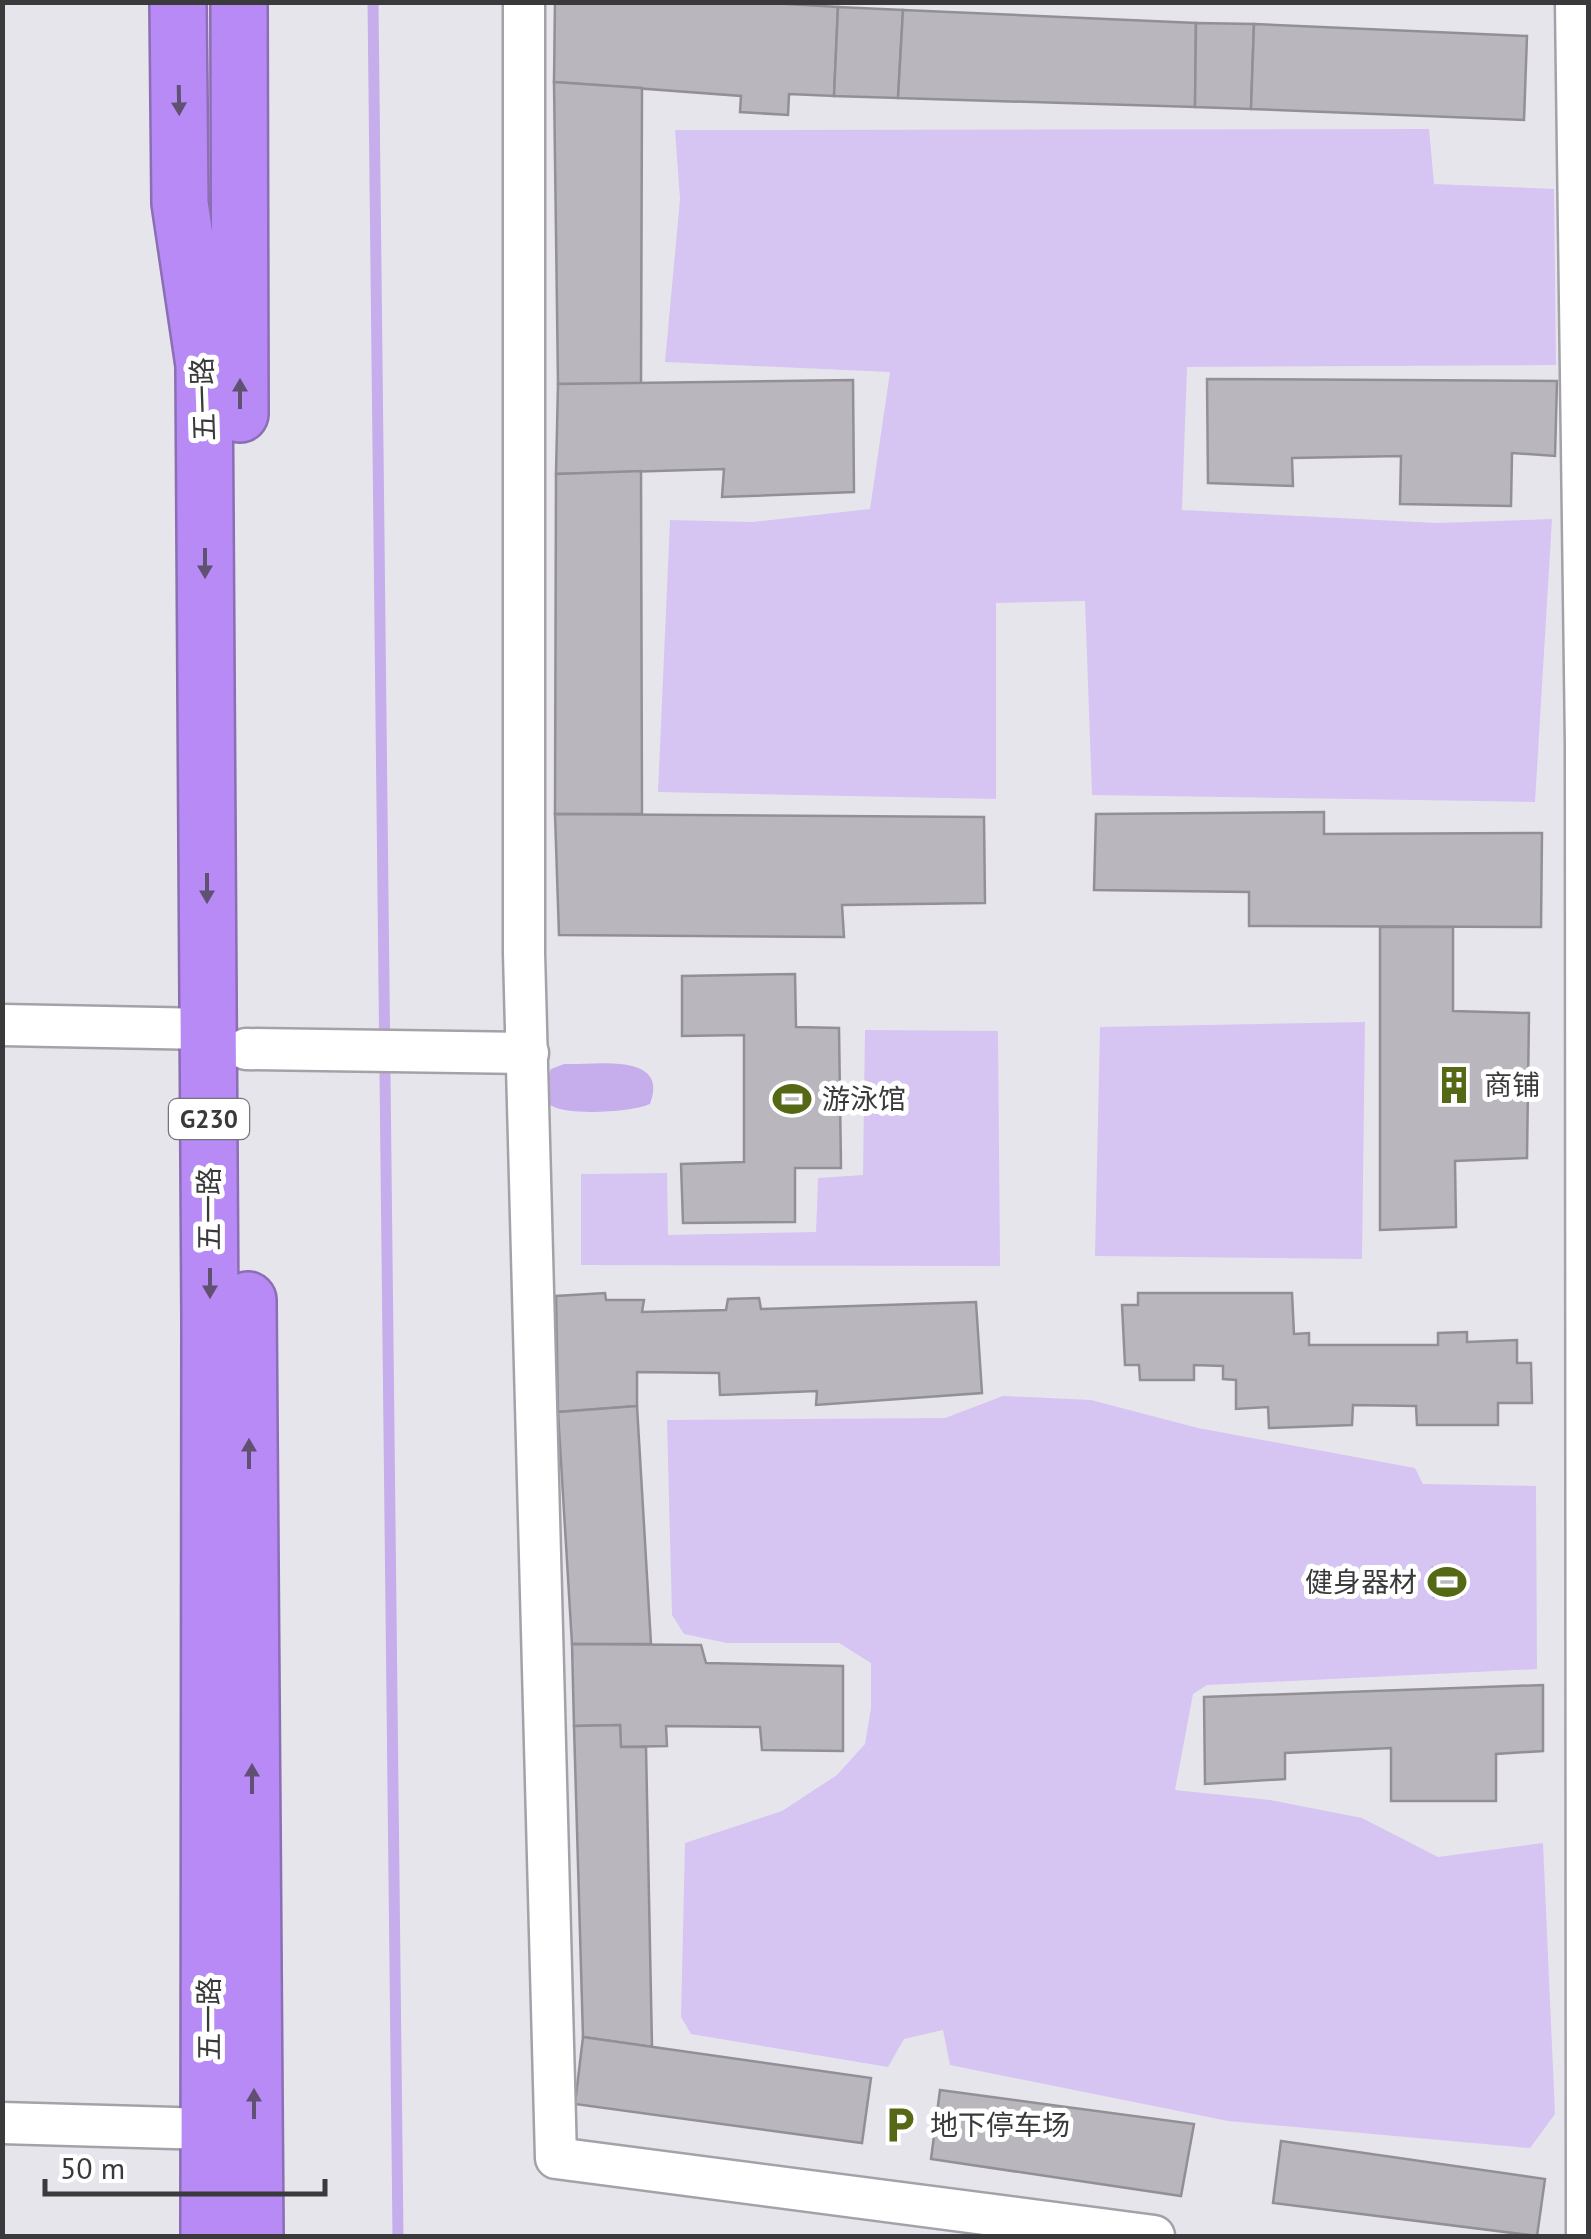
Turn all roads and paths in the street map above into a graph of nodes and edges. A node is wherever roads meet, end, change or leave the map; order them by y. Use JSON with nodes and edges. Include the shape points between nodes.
{"nodes":[{"id":1,"x":178,"y":2,"type":"edge"},
{"id":2,"x":238,"y":2,"type":"edge"},
{"id":3,"x":524,"y":2,"type":"edge"},
{"id":4,"x":1576,"y":2,"type":"edge"},
{"id":5,"x":2,"y":1025,"type":"edge"},
{"id":6,"x":227,"y":1039,"type":"junction"},
{"id":7,"x":528,"y":1052,"type":"junction"},
{"id":8,"x":2,"y":2122,"type":"edge"},
{"id":9,"x":209,"y":2129,"type":"junction"},
{"id":10,"x":208,"y":2236,"type":"edge"},
{"id":11,"x":255,"y":2236,"type":"edge"},
{"id":12,"x":1154,"y":2236,"type":"edge"},
{"id":13,"x":1587,"y":2236,"type":"edge"}],
"edges":[{"from":1,"to":6,"type":"highway","name":"五一路","number":"G230","one_way":true,"via":[[180,203],[204,364]]},
{"from":6,"to":2,"type":"highway","name":"五一路","number":"G230","one_way":true},
{"from":3,"to":7,"type":"street"},
{"from":4,"to":13,"type":"street","via":[[1586,744]]},
{"from":5,"to":6,"type":"street"},
{"from":6,"to":7,"type":"street"},
{"from":6,"to":9,"type":"highway","name":"五一路","number":"G230","one_way":true},
{"from":11,"to":6,"type":"highway","name":"五一路","number":"G230","one_way":true},
{"from":7,"to":12,"type":"street","via":[[556,2158]]},
{"from":8,"to":9,"type":"street"},
{"from":9,"to":10,"type":"highway","name":"五一路","number":"G230"}]}
